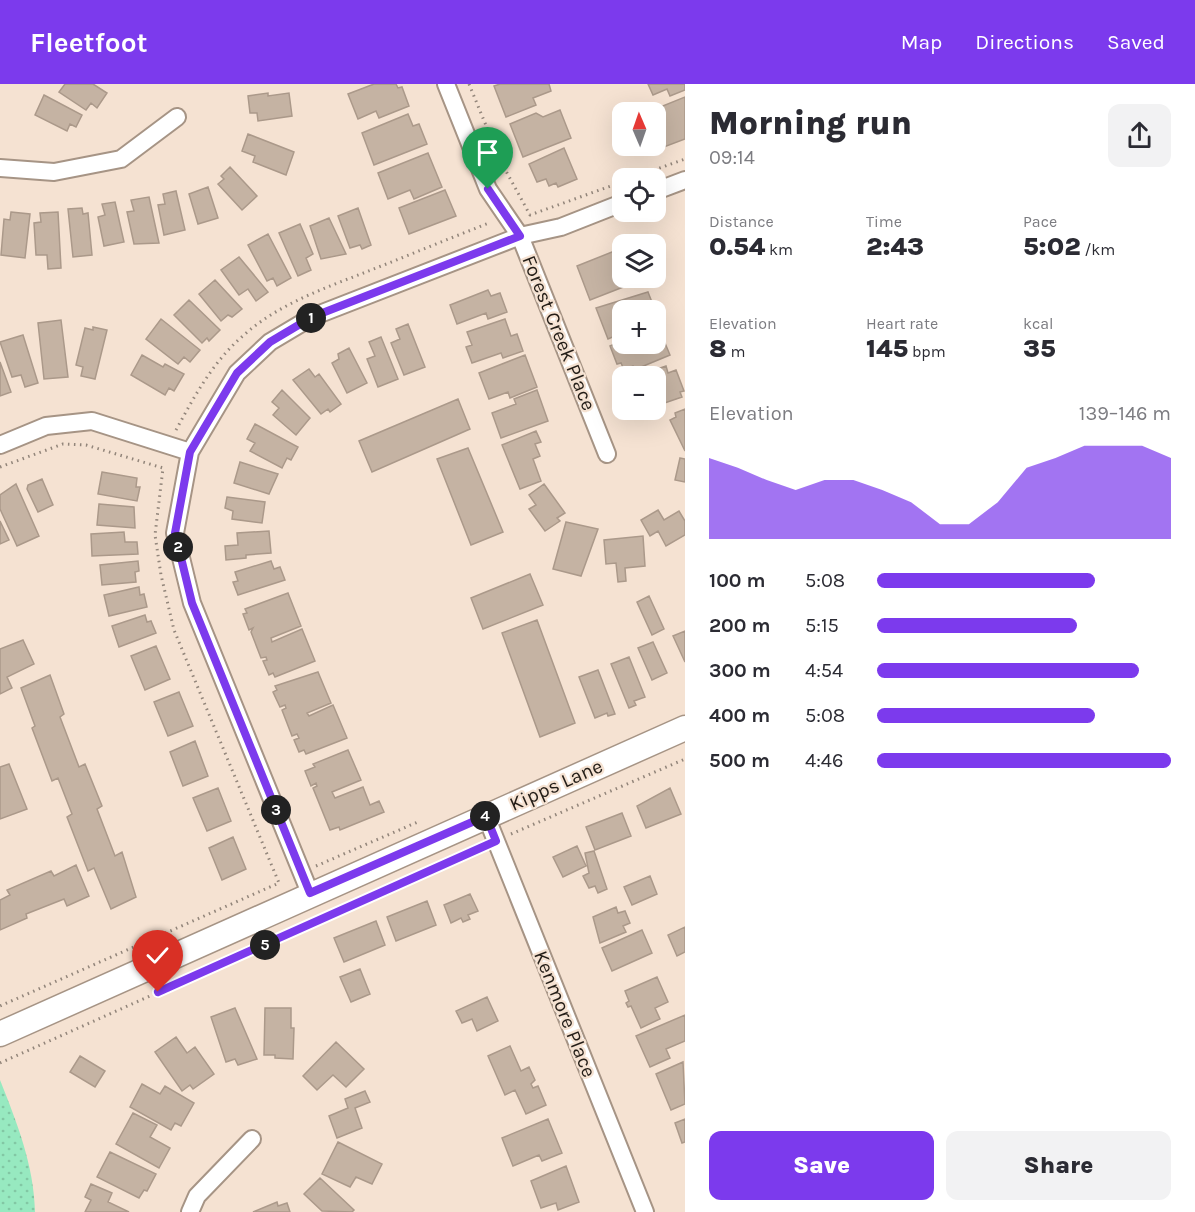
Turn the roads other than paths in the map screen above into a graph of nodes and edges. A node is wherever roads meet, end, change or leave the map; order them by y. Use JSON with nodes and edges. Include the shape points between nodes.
{"nodes":[{"id":1,"x":446,"y":84,"type":"edge"},
{"id":2,"x":177,"y":117,"type":"dead end"},
{"id":3,"x":0,"y":168,"type":"edge"},
{"id":4,"x":685,"y":180,"type":"edge"},
{"id":5,"x":666,"y":187,"type":"edge"},
{"id":6,"x":612,"y":207,"type":"edge"},
{"id":7,"x":520,"y":236,"type":"junction"},
{"id":8,"x":0,"y":445,"type":"edge"},
{"id":9,"x":190,"y":452,"type":"junction"},
{"id":10,"x":608,"y":454,"type":"dead end"},
{"id":11,"x":685,"y":728,"type":"edge"},
{"id":12,"x":486,"y":816,"type":"junction"},
{"id":13,"x":306,"y":883,"type":"junction"},
{"id":14,"x":0,"y":1034,"type":"edge"},
{"id":15,"x":252,"y":1139,"type":"dead end"},
{"id":16,"x":190,"y":1212,"type":"edge"},
{"id":17,"x":645,"y":1212,"type":"edge"}],
"edges":[{"from":1,"to":7,"type":"street","name":"Forest Creek Place","via":[[488,189]]},
{"from":2,"to":3,"type":"street","via":[[121,159],[54,171]]},
{"from":4,"to":5,"type":"street"},
{"from":6,"to":7,"type":"street","via":[[561,227]]},
{"from":7,"to":9,"type":"street","via":[[312,317],[270,342],[237,373]]},
{"from":7,"to":10,"type":"street","name":"Forest Creek Place"},
{"from":8,"to":9,"type":"street","via":[[46,426],[92,422]]},
{"from":9,"to":13,"type":"street","via":[[175,533],[192,603]]},
{"from":11,"to":12,"type":"street","name":"Kipps Lane"},
{"from":12,"to":13,"type":"street","name":"Kipps Lane"},
{"from":12,"to":17,"type":"street","name":"Kenmore Place"},
{"from":13,"to":14,"type":"street","name":"Kipps Lane"},
{"from":15,"to":16,"type":"street","via":[[197,1196]]}]}
